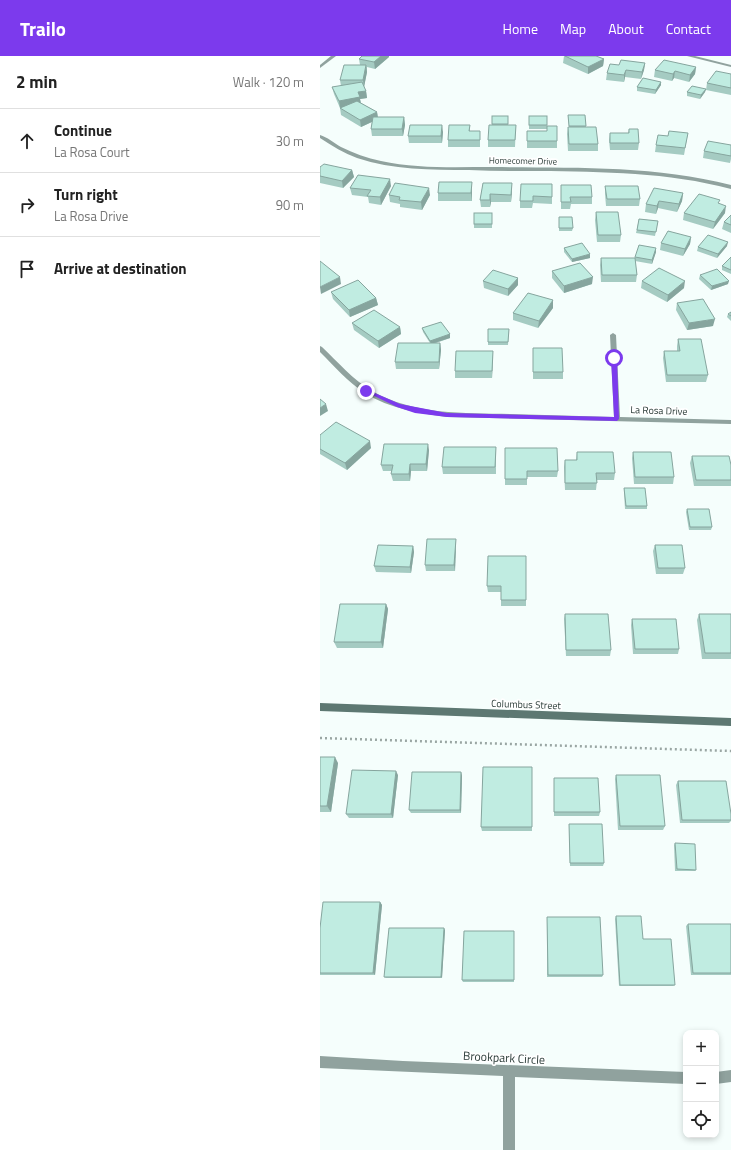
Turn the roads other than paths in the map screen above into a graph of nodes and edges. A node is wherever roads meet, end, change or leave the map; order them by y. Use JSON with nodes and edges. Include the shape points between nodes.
{"nodes":[{"id":1,"x":334,"y":56,"type":"edge"},
{"id":2,"x":688,"y":56,"type":"edge"},
{"id":3,"x":731,"y":66,"type":"edge"},
{"id":4,"x":320,"y":67,"type":"edge"},
{"id":5,"x":320,"y":136,"type":"edge"},
{"id":6,"x":731,"y":187,"type":"edge"},
{"id":7,"x":613,"y":335,"type":"dead end"},
{"id":8,"x":320,"y":348,"type":"edge"},
{"id":9,"x":617,"y":419,"type":"junction"},
{"id":10,"x":731,"y":422,"type":"edge"},
{"id":11,"x":320,"y":707,"type":"edge"},
{"id":12,"x":731,"y":722,"type":"edge"},
{"id":13,"x":320,"y":1062,"type":"edge"},
{"id":14,"x":509,"y":1072,"type":"junction"},
{"id":15,"x":731,"y":1076,"type":"edge"},
{"id":16,"x":683,"y":1078,"type":"edge"},
{"id":17,"x":719,"y":1078,"type":"edge"},
{"id":18,"x":509,"y":1150,"type":"edge"}],
"edges":[{"from":1,"to":4,"type":"street"},
{"from":2,"to":3,"type":"street"},
{"from":5,"to":6,"type":"street","name":"Homecomer Drive","via":[[348,153],[398,165],[642,172]]},
{"from":7,"to":9,"type":"street"},
{"from":8,"to":9,"type":"street","name":"La Rosa Drive","via":[[366,391],[415,411],[447,415]]},
{"from":9,"to":10,"type":"street","name":"La Rosa Drive"},
{"from":11,"to":12,"type":"main road","name":"Columbus Street"},
{"from":13,"to":14,"type":"street","name":"Brookpark Circle"},
{"from":14,"to":16,"type":"street","name":"Brookpark Circle"},
{"from":14,"to":18,"type":"street"},
{"from":15,"to":17,"type":"street"}]}
